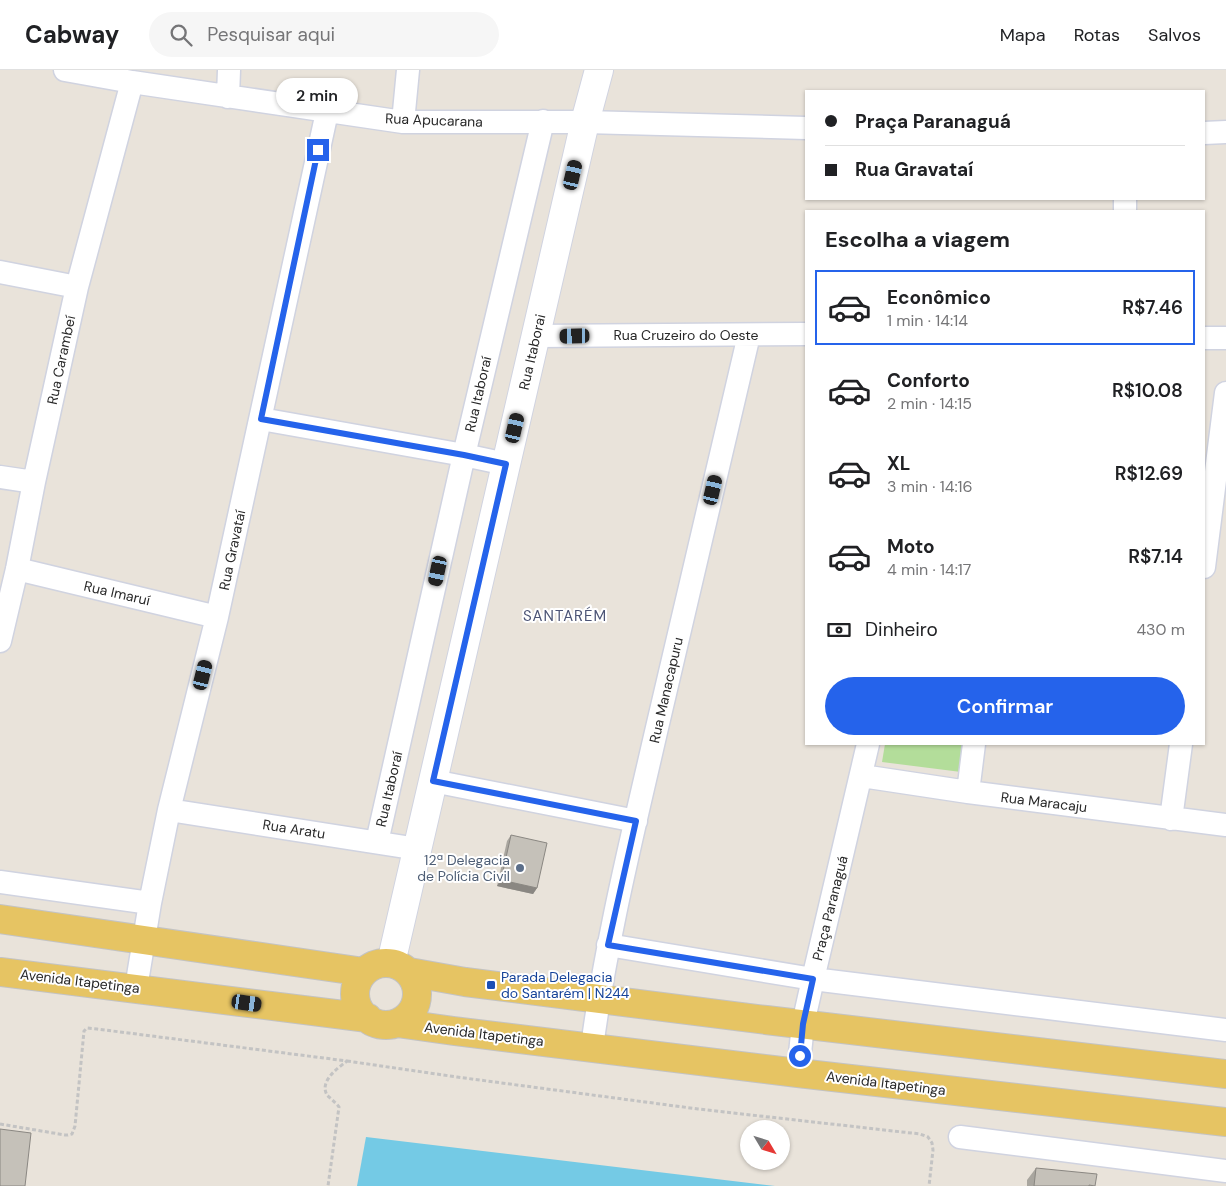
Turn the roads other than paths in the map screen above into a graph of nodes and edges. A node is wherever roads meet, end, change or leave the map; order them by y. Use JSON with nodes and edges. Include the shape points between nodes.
{"nodes":[{"id":1,"x":65,"y":70,"type":"edge"},
{"id":2,"x":229,"y":70,"type":"edge"},
{"id":3,"x":408,"y":70,"type":"edge"},
{"id":4,"x":598,"y":70,"type":"edge"},
{"id":5,"x":132,"y":82,"type":"junction"},
{"id":6,"x":228,"y":97,"type":"junction"},
{"id":7,"x":327,"y":112,"type":"junction"},
{"id":8,"x":403,"y":122,"type":"junction"},
{"id":9,"x":544,"y":122,"type":"junction"},
{"id":10,"x":585,"y":122,"type":"junction"},
{"id":11,"x":805,"y":128,"type":"edge"},
{"id":12,"x":1205,"y":132,"type":"edge"},
{"id":13,"x":1226,"y":132,"type":"edge"},
{"id":14,"x":0,"y":272,"type":"edge"},
{"id":15,"x":77,"y":287,"type":"junction"},
{"id":16,"x":805,"y":334,"type":"edge"},
{"id":17,"x":749,"y":335,"type":"junction"},
{"id":18,"x":536,"y":336,"type":"junction"},
{"id":19,"x":1205,"y":338,"type":"edge"},
{"id":20,"x":1226,"y":338,"type":"edge"},
{"id":21,"x":1226,"y":393,"type":"edge"},
{"id":22,"x":261,"y":419,"type":"junction"},
{"id":23,"x":464,"y":455,"type":"junction"},
{"id":24,"x":506,"y":464,"type":"junction"},
{"id":25,"x":0,"y":477,"type":"edge"},
{"id":26,"x":34,"y":482,"type":"junction"},
{"id":27,"x":1205,"y":559,"type":"edge"},
{"id":28,"x":17,"y":569,"type":"junction"},
{"id":29,"x":217,"y":617,"type":"junction"},
{"id":30,"x":0,"y":641,"type":"edge"},
{"id":31,"x":868,"y":745,"type":"edge"},
{"id":32,"x":974,"y":745,"type":"edge"},
{"id":33,"x":1181,"y":745,"type":"edge"},
{"id":34,"x":862,"y":776,"type":"junction"},
{"id":35,"x":433,"y":781,"type":"junction"},
{"id":36,"x":968,"y":792,"type":"junction"},
{"id":37,"x":169,"y":810,"type":"junction"},
{"id":38,"x":1172,"y":819,"type":"junction"},
{"id":39,"x":636,"y":821,"type":"junction"},
{"id":40,"x":1226,"y":825,"type":"edge"},
{"id":41,"x":377,"y":842,"type":"junction"},
{"id":42,"x":418,"y":849,"type":"junction"},
{"id":43,"x":0,"y":882,"type":"edge"},
{"id":44,"x":150,"y":903,"type":"junction"},
{"id":45,"x":0,"y":919,"type":"edge"},
{"id":46,"x":144,"y":941,"type":"junction"},
{"id":47,"x":608,"y":945,"type":"junction"},
{"id":48,"x":400,"y":968,"type":"junction"},
{"id":49,"x":0,"y":972,"type":"edge"},
{"id":50,"x":364,"y":972,"type":"junction"},
{"id":51,"x":813,"y":979,"type":"junction"},
{"id":52,"x":136,"y":988,"type":"junction"},
{"id":53,"x":598,"y":998,"type":"junction"},
{"id":54,"x":368,"y":1018,"type":"junction"},
{"id":55,"x":397,"y":1023,"type":"junction"},
{"id":56,"x":803,"y":1024,"type":"junction"},
{"id":57,"x":1226,"y":1030,"type":"edge"},
{"id":58,"x":592,"y":1047,"type":"junction"},
{"id":59,"x":798,"y":1073,"type":"junction"},
{"id":60,"x":1226,"y":1074,"type":"edge"},
{"id":61,"x":1226,"y":1122,"type":"edge"},
{"id":62,"x":960,"y":1137,"type":"dead end"},
{"id":63,"x":1226,"y":1171,"type":"edge"}],
"edges":[{"from":1,"to":5,"type":"street","name":"Rua Apucarana"},
{"from":2,"to":6,"type":"street"},
{"from":3,"to":8,"type":"street"},
{"from":4,"to":10,"type":"street","name":"Rua Itaborai"},
{"from":5,"to":6,"type":"street","name":"Rua Apucarana"},
{"from":5,"to":15,"type":"street","name":"Rua Carambeí"},
{"from":6,"to":7,"type":"street","name":"Rua Apucarana"},
{"from":7,"to":8,"type":"street","name":"Rua Apucarana"},
{"from":7,"to":22,"type":"street","name":"Rua Gravataí"},
{"from":8,"to":9,"type":"street","name":"Rua Apucarana"},
{"from":9,"to":10,"type":"street","name":"Rua Apucarana"},
{"from":9,"to":23,"type":"street","name":"Rua Itaboraí"},
{"from":10,"to":11,"type":"street","name":"Rua Apucarana"},
{"from":10,"to":18,"type":"street","name":"Rua Itaborai"},
{"from":12,"to":13,"type":"street"},
{"from":14,"to":15,"type":"street"},
{"from":15,"to":26,"type":"street","name":"Rua Carambeí"},
{"from":16,"to":17,"type":"street","name":"Rua Cruzeiro do Oeste"},
{"from":17,"to":18,"type":"street","name":"Rua Cruzeiro do Oeste"},
{"from":17,"to":39,"type":"street","name":"Rua Manacapuru"},
{"from":18,"to":24,"type":"street","name":"Rua Itaborai"},
{"from":19,"to":20,"type":"street"},
{"from":21,"to":27,"type":"street"},
{"from":22,"to":23,"type":"street"},
{"from":22,"to":29,"type":"street","name":"Rua Gravataí"},
{"from":23,"to":24,"type":"street"},
{"from":23,"to":41,"type":"street","name":"Rua Itaboraí"},
{"from":24,"to":35,"type":"street","name":"Rua Itaborai"},
{"from":25,"to":26,"type":"street"},
{"from":26,"to":28,"type":"street","name":"Rua Carambeí"},
{"from":28,"to":29,"type":"street","name":"Rua Imaruí"},
{"from":28,"to":30,"type":"street","name":"Rua Carambeí"},
{"from":29,"to":37,"type":"street","name":"Rua Gravataí"},
{"from":31,"to":34,"type":"street","name":"Praça Paranaguá"},
{"from":32,"to":36,"type":"street"},
{"from":33,"to":38,"type":"street"},
{"from":34,"to":36,"type":"street","name":"Rua Maracaju"},
{"from":34,"to":51,"type":"street","name":"Praça Paranaguá"},
{"from":35,"to":39,"type":"street"},
{"from":35,"to":42,"type":"street","name":"Rua Itaborai"},
{"from":36,"to":38,"type":"street","name":"Rua Maracaju"},
{"from":37,"to":41,"type":"street","name":"Rua Aratu"},
{"from":37,"to":44,"type":"street","name":"Rua Gravataí"},
{"from":38,"to":40,"type":"street","name":"Rua Maracaju"},
{"from":39,"to":47,"type":"street","name":"Rua Manacapuru"},
{"from":41,"to":42,"type":"street","name":"Rua Aratu"},
{"from":42,"to":48,"type":"street","name":"Rua Itaborai"},
{"from":43,"to":44,"type":"street"},
{"from":44,"to":46,"type":"street","name":"Rua Gravataí"},
{"from":45,"to":46,"type":"main road"},
{"from":46,"to":50,"type":"main road"},
{"from":46,"to":52,"type":"street","name":"Rua Gravataí"},
{"from":47,"to":51,"type":"street"},
{"from":47,"to":53,"type":"street","name":"Rua Manacapuru"},
{"from":48,"to":50,"type":"main road","via":[[381,963]]},
{"from":48,"to":53,"type":"main road","via":[[474,983]]},
{"from":48,"to":55,"type":"main road","via":[[415,980],[417,1000],[413,1010]]},
{"from":49,"to":52,"type":"main road","name":"Avenida Itapetinga"},
{"from":50,"to":54,"type":"main road","via":[[355,991],[360,1011]]},
{"from":51,"to":56,"type":"street","name":"Praça Paranaguá"},
{"from":51,"to":57,"type":"street"},
{"from":52,"to":54,"type":"main road","name":"Avenida Itapetinga"},
{"from":53,"to":56,"type":"main road"},
{"from":53,"to":58,"type":"street","name":"Rua Manacapuru"},
{"from":54,"to":55,"type":"main road","via":[[387,1025]]},
{"from":55,"to":58,"type":"main road","name":"Avenida Itapetinga"},
{"from":56,"to":59,"type":"street","name":"Praça Paranaguá"},
{"from":56,"to":60,"type":"main road"},
{"from":58,"to":59,"type":"main road","name":"Avenida Itapetinga"},
{"from":59,"to":61,"type":"main road","name":"Avenida Itapetinga"},
{"from":62,"to":63,"type":"street"}]}
